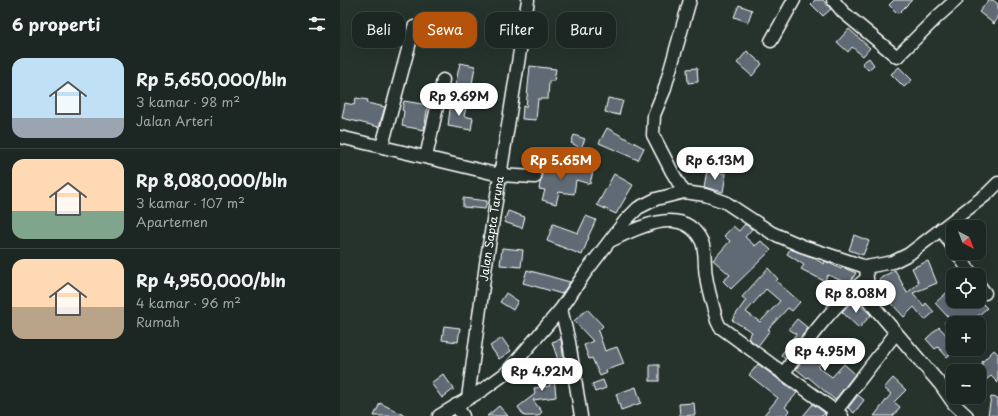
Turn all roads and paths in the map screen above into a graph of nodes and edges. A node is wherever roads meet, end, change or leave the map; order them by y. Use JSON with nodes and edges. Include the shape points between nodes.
{"nodes":[{"id":1,"x":528,"y":0,"type":"edge"},
{"id":2,"x":690,"y":0,"type":"edge"},
{"id":3,"x":794,"y":0,"type":"edge"},
{"id":4,"x":833,"y":0,"type":"edge"},
{"id":5,"x":956,"y":0,"type":"edge"},
{"id":6,"x":413,"y":31,"type":"edge"},
{"id":7,"x":771,"y":41,"type":"dead end"},
{"id":8,"x":442,"y":80,"type":"dead end"},
{"id":9,"x":340,"y":137,"type":"edge"},
{"id":10,"x":382,"y":146,"type":"junction"},
{"id":11,"x":426,"y":157,"type":"junction"},
{"id":12,"x":500,"y":176,"type":"junction"},
{"id":13,"x":535,"y":177,"type":"dead end"},
{"id":14,"x":998,"y":183,"type":"edge"},
{"id":15,"x":684,"y":192,"type":"junction"},
{"id":16,"x":941,"y":230,"type":"junction"},
{"id":17,"x":946,"y":237,"type":"edge"},
{"id":18,"x":609,"y":242,"type":"junction"},
{"id":19,"x":866,"y":267,"type":"junction"},
{"id":20,"x":866,"y":279,"type":"junction"},
{"id":21,"x":561,"y":309,"type":"junction"},
{"id":22,"x":896,"y":333,"type":"junction"},
{"id":23,"x":783,"y":374,"type":"junction"},
{"id":24,"x":468,"y":398,"type":"junction"},
{"id":25,"x":456,"y":405,"type":"junction"},
{"id":26,"x":837,"y":414,"type":"edge"},
{"id":27,"x":439,"y":416,"type":"edge"},
{"id":28,"x":463,"y":416,"type":"edge"},
{"id":29,"x":580,"y":416,"type":"edge"},
{"id":30,"x":967,"y":416,"type":"edge"}],
"edges":[{"from":1,"to":12,"type":"street"},
{"from":2,"to":15,"type":"street","via":[[664,91],[654,115],[653,135]]},
{"from":3,"to":7,"type":"street"},
{"from":4,"to":5,"type":"street","via":[[843,12],[897,57]]},
{"from":6,"to":10,"type":"street"},
{"from":8,"to":11,"type":"street"},
{"from":9,"to":10,"type":"street","name":"Jalan Sapta Taruna"},
{"from":10,"to":11,"type":"street","name":"Jalan Sapta Taruna"},
{"from":11,"to":12,"type":"street","name":"Jalan Sapta Taruna"},
{"from":12,"to":13,"type":"street"},
{"from":12,"to":24,"type":"street","name":"Jalan Sapta Taruna"},
{"from":14,"to":16,"type":"street"},
{"from":15,"to":18,"type":"street","via":[[656,199],[638,208],[625,220]]},
{"from":15,"to":19,"type":"street","via":[[705,195],[725,202],[772,232],[802,246]]},
{"from":16,"to":17,"type":"street"},
{"from":16,"to":19,"type":"street","via":[[909,254],[893,262]]},
{"from":18,"to":21,"type":"street"},
{"from":18,"to":23,"type":"street","via":[[636,228],[660,221],[672,221],[692,229],[703,244],[706,276],[720,327]]},
{"from":19,"to":20,"type":"street"},
{"from":20,"to":22,"type":"street","via":[[869,301]]},
{"from":20,"to":23,"type":"street","via":[[840,300]]},
{"from":21,"to":24,"type":"street","via":[[506,373]]},
{"from":21,"to":29,"type":"street","via":[[569,342]]},
{"from":22,"to":26,"type":"street"},
{"from":22,"to":30,"type":"street","via":[[954,404]]},
{"from":23,"to":26,"type":"street"},
{"from":24,"to":25,"type":"street"},
{"from":25,"to":27,"type":"street"},
{"from":25,"to":28,"type":"street"}]}
